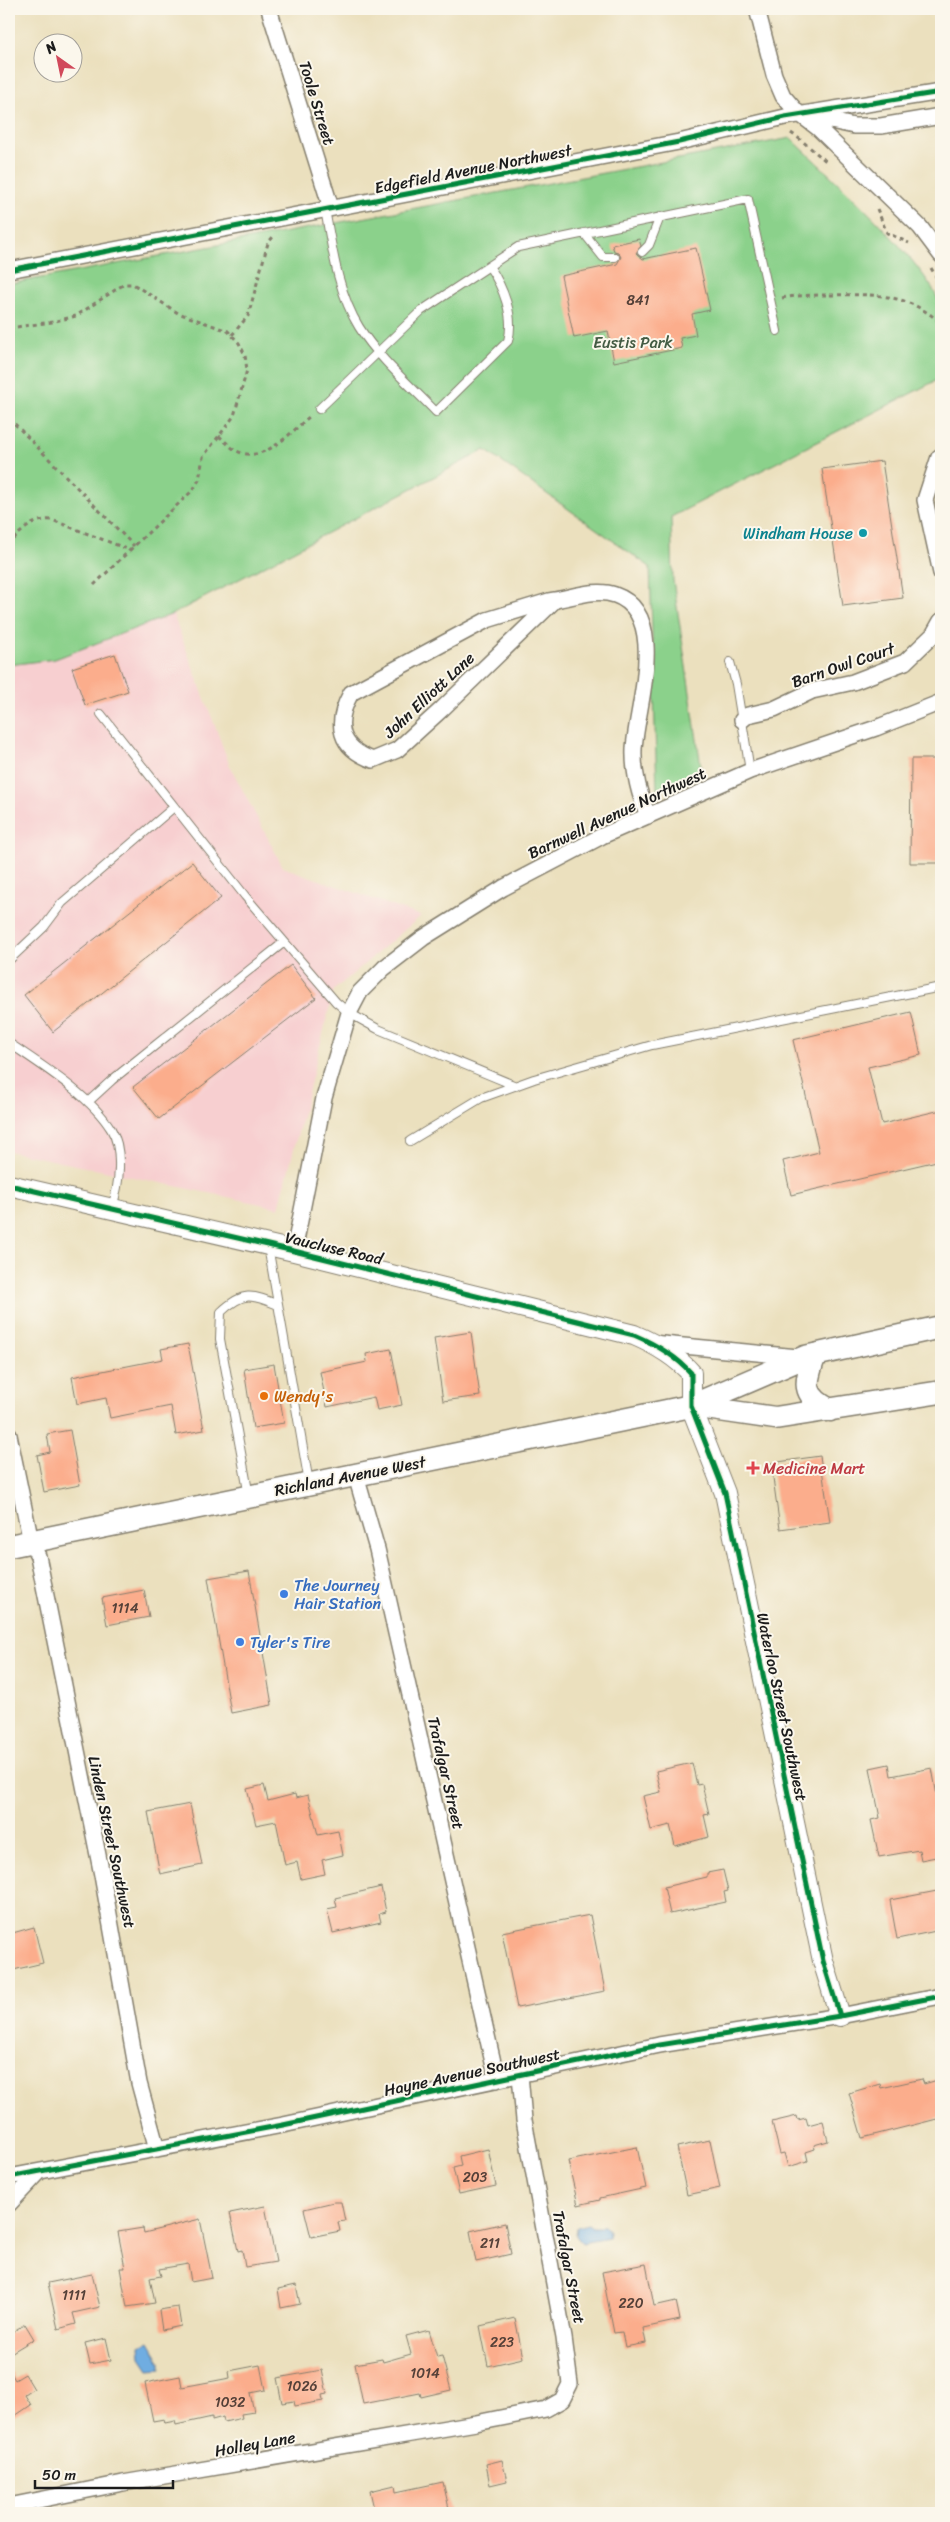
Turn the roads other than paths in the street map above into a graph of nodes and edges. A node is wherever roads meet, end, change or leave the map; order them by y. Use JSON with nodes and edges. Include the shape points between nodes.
{"nodes":[{"id":1,"x":269,"y":9,"type":"edge"},
{"id":2,"x":757,"y":9,"type":"edge"},
{"id":3,"x":941,"y":92,"type":"edge"},
{"id":4,"x":800,"y":115,"type":"junction"},
{"id":5,"x":941,"y":116,"type":"edge"},
{"id":6,"x":328,"y":209,"type":"junction"},
{"id":7,"x":660,"y":217,"type":"junction"},
{"id":8,"x":584,"y":233,"type":"junction"},
{"id":9,"x":642,"y":252,"type":"dead end"},
{"id":10,"x":941,"y":255,"type":"edge"},
{"id":11,"x":615,"y":258,"type":"dead end"},
{"id":12,"x":489,"y":266,"type":"junction"},
{"id":13,"x":9,"y":270,"type":"edge"},
{"id":14,"x":777,"y":331,"type":"dead end"},
{"id":15,"x":378,"y":350,"type":"junction"},
{"id":16,"x":319,"y":409,"type":"road end"},
{"id":17,"x":941,"y":456,"type":"edge"},
{"id":18,"x":941,"y":573,"type":"edge"},
{"id":19,"x":555,"y":600,"type":"junction"},
{"id":20,"x":941,"y":621,"type":"edge"},
{"id":21,"x":730,"y":662,"type":"dead end"},
{"id":22,"x":941,"y":702,"type":"edge"},
{"id":23,"x":101,"y":714,"type":"dead end"},
{"id":24,"x":742,"y":720,"type":"junction"},
{"id":25,"x":750,"y":771,"type":"junction"},
{"id":26,"x":174,"y":807,"type":"junction"},
{"id":27,"x":648,"y":816,"type":"junction"},
{"id":28,"x":283,"y":943,"type":"junction"},
{"id":29,"x":9,"y":960,"type":"edge"},
{"id":30,"x":941,"y":987,"type":"edge"},
{"id":31,"x":348,"y":1013,"type":"junction"},
{"id":32,"x":9,"y":1043,"type":"edge"},
{"id":33,"x":516,"y":1086,"type":"junction"},
{"id":34,"x":88,"y":1102,"type":"junction"},
{"id":35,"x":410,"y":1141,"type":"dead end"},
{"id":36,"x":9,"y":1185,"type":"edge"},
{"id":37,"x":111,"y":1209,"type":"junction"},
{"id":38,"x":268,"y":1246,"type":"junction"},
{"id":39,"x":294,"y":1251,"type":"junction"},
{"id":40,"x":278,"y":1305,"type":"junction"},
{"id":41,"x":941,"y":1327,"type":"edge"},
{"id":42,"x":651,"y":1342,"type":"junction"},
{"id":43,"x":810,"y":1356,"type":"junction"},
{"id":44,"x":941,"y":1392,"type":"edge"},
{"id":45,"x":692,"y":1406,"type":"junction"},
{"id":46,"x":830,"y":1410,"type":"junction"},
{"id":47,"x":9,"y":1435,"type":"edge"},
{"id":48,"x":356,"y":1476,"type":"junction"},
{"id":49,"x":310,"y":1485,"type":"junction"},
{"id":50,"x":249,"y":1496,"type":"junction"},
{"id":51,"x":31,"y":1542,"type":"junction"},
{"id":52,"x":9,"y":1546,"type":"edge"},
{"id":53,"x":941,"y":1996,"type":"edge"},
{"id":54,"x":840,"y":2016,"type":"junction"},
{"id":55,"x":520,"y":2075,"type":"junction"},
{"id":56,"x":498,"y":2080,"type":"junction"},
{"id":57,"x":157,"y":2149,"type":"junction"},
{"id":58,"x":39,"y":2172,"type":"junction"},
{"id":59,"x":9,"y":2177,"type":"edge"},
{"id":60,"x":9,"y":2204,"type":"edge"},
{"id":61,"x":502,"y":2418,"type":"joint"},
{"id":62,"x":12,"y":2504,"type":"edge"},
{"id":63,"x":31,"y":2513,"type":"edge"}],
"edges":[{"from":1,"to":6,"type":"street","name":"Toole Street"},
{"from":2,"to":4,"type":"street","via":[[774,75],[783,96]]},
{"from":3,"to":4,"type":"street","name":"Edgefield Avenue Northwest"},
{"from":4,"to":5,"type":"street","name":"Edgefield Avenue Northwest","via":[[854,126],[881,126]]},
{"from":4,"to":6,"type":"street","name":"Edgefield Avenue Northwest","via":[[679,142]]},
{"from":4,"to":10,"type":"street","via":[[818,128],[920,227]]},
{"from":6,"to":13,"type":"street","name":"Edgefield Avenue Northwest"},
{"from":6,"to":15,"type":"lane","via":[[334,260],[347,299],[359,327]]},
{"from":7,"to":8,"type":"lane"},
{"from":7,"to":9,"type":"lane","via":[[649,245]]},
{"from":7,"to":14,"type":"lane","via":[[748,199]]},
{"from":8,"to":11,"type":"lane","via":[[603,257]]},
{"from":8,"to":12,"type":"lane","via":[[518,247]]},
{"from":12,"to":15,"type":"lane","via":[[421,311]]},
{"from":12,"to":15,"type":"lane","via":[[502,285],[511,331],[508,341],[436,412]]},
{"from":15,"to":16,"type":"lane"},
{"from":17,"to":18,"type":"street","via":[[925,500]]},
{"from":19,"to":19,"type":"street","name":"John Elliott Lane","via":[[487,620],[351,693],[342,708],[341,726],[346,743],[373,760],[397,750]]},
{"from":19,"to":27,"type":"street","name":"John Elliott Lane","via":[[600,592],[630,603],[638,616],[647,652],[634,762],[637,789]]},
{"from":20,"to":24,"type":"street","name":"Barn Owl Court","via":[[933,635],[905,662],[853,682],[812,691]]},
{"from":21,"to":24,"type":"lane"},
{"from":22,"to":25,"type":"street","name":"Barnwell Avenue Northwest"},
{"from":23,"to":26,"type":"lane"},
{"from":24,"to":25,"type":"lane"},
{"from":25,"to":27,"type":"street","name":"Barnwell Avenue Northwest"},
{"from":26,"to":28,"type":"lane"},
{"from":26,"to":29,"type":"lane","via":[[62,903],[44,927]]},
{"from":27,"to":31,"type":"street","name":"Barnwell Avenue Northwest","via":[[552,861],[424,938],[371,979]]},
{"from":28,"to":31,"type":"lane"},
{"from":28,"to":34,"type":"lane"},
{"from":30,"to":33,"type":"lane","via":[[652,1045]]},
{"from":31,"to":33,"type":"lane","via":[[378,1029]]},
{"from":31,"to":39,"type":"street","name":"Barnwell Avenue Northwest","via":[[324,1098]]},
{"from":32,"to":34,"type":"lane"},
{"from":33,"to":35,"type":"lane","via":[[481,1098]]},
{"from":34,"to":37,"type":"lane","via":[[112,1129],[116,1143],[119,1186]]},
{"from":36,"to":37,"type":"street","name":"Vaucluse Road"},
{"from":37,"to":38,"type":"street","name":"Vaucluse Road"},
{"from":38,"to":39,"type":"street","name":"Vaucluse Road"},
{"from":38,"to":40,"type":"lane"},
{"from":39,"to":42,"type":"street","name":"Vaucluse Road","via":[[634,1335]]},
{"from":40,"to":49,"type":"lane"},
{"from":40,"to":50,"type":"lane","via":[[253,1295],[232,1302],[221,1312],[220,1339]]},
{"from":41,"to":43,"type":"main road","name":"Richland Avenue West"},
{"from":42,"to":43,"type":"street"},
{"from":42,"to":45,"type":"street","name":"Vaucluse Road","via":[[691,1372]]},
{"from":43,"to":45,"type":"main road","name":"Richland Avenue West"},
{"from":43,"to":46,"type":"main road","via":[[808,1388],[816,1403]]},
{"from":44,"to":46,"type":"main road","name":"Richland Avenue West"},
{"from":45,"to":46,"type":"main road","name":"Richland Avenue West","via":[[775,1418]]},
{"from":45,"to":48,"type":"main road","name":"Richland Avenue West"},
{"from":45,"to":54,"type":"street","name":"Waterloo Street Southwest","via":[[725,1493],[823,1961]]},
{"from":47,"to":51,"type":"street","name":"Linden Street Southwest"},
{"from":48,"to":49,"type":"main road","name":"Richland Avenue West"},
{"from":48,"to":56,"type":"street","name":"Trafalgar Street","via":[[378,1549]]},
{"from":49,"to":50,"type":"main road","name":"Richland Avenue West"},
{"from":50,"to":51,"type":"main road","name":"Richland Avenue West"},
{"from":51,"to":52,"type":"main road","name":"Richland Avenue West"},
{"from":51,"to":57,"type":"street","name":"Linden Street Southwest","via":[[38,1556],[106,1894],[139,2083]]},
{"from":53,"to":54,"type":"street","name":"Hayne Avenue Southwest"},
{"from":54,"to":55,"type":"street","name":"Hayne Avenue Southwest","via":[[659,2046]]},
{"from":55,"to":56,"type":"street","name":"Hayne Avenue Southwest"},
{"from":55,"to":61,"type":"street","name":"Trafalgar Street","via":[[524,2120],[570,2384],[556,2406]]},
{"from":56,"to":57,"type":"street","name":"Hayne Avenue Southwest"},
{"from":57,"to":58,"type":"street","name":"Hayne Avenue Southwest"},
{"from":58,"to":59,"type":"street","name":"Hayne Avenue Southwest"},
{"from":58,"to":60,"type":"street"},
{"from":61,"to":62,"type":"street","name":"Holley Lane"},
{"from":62,"to":63,"type":"street"}]}
